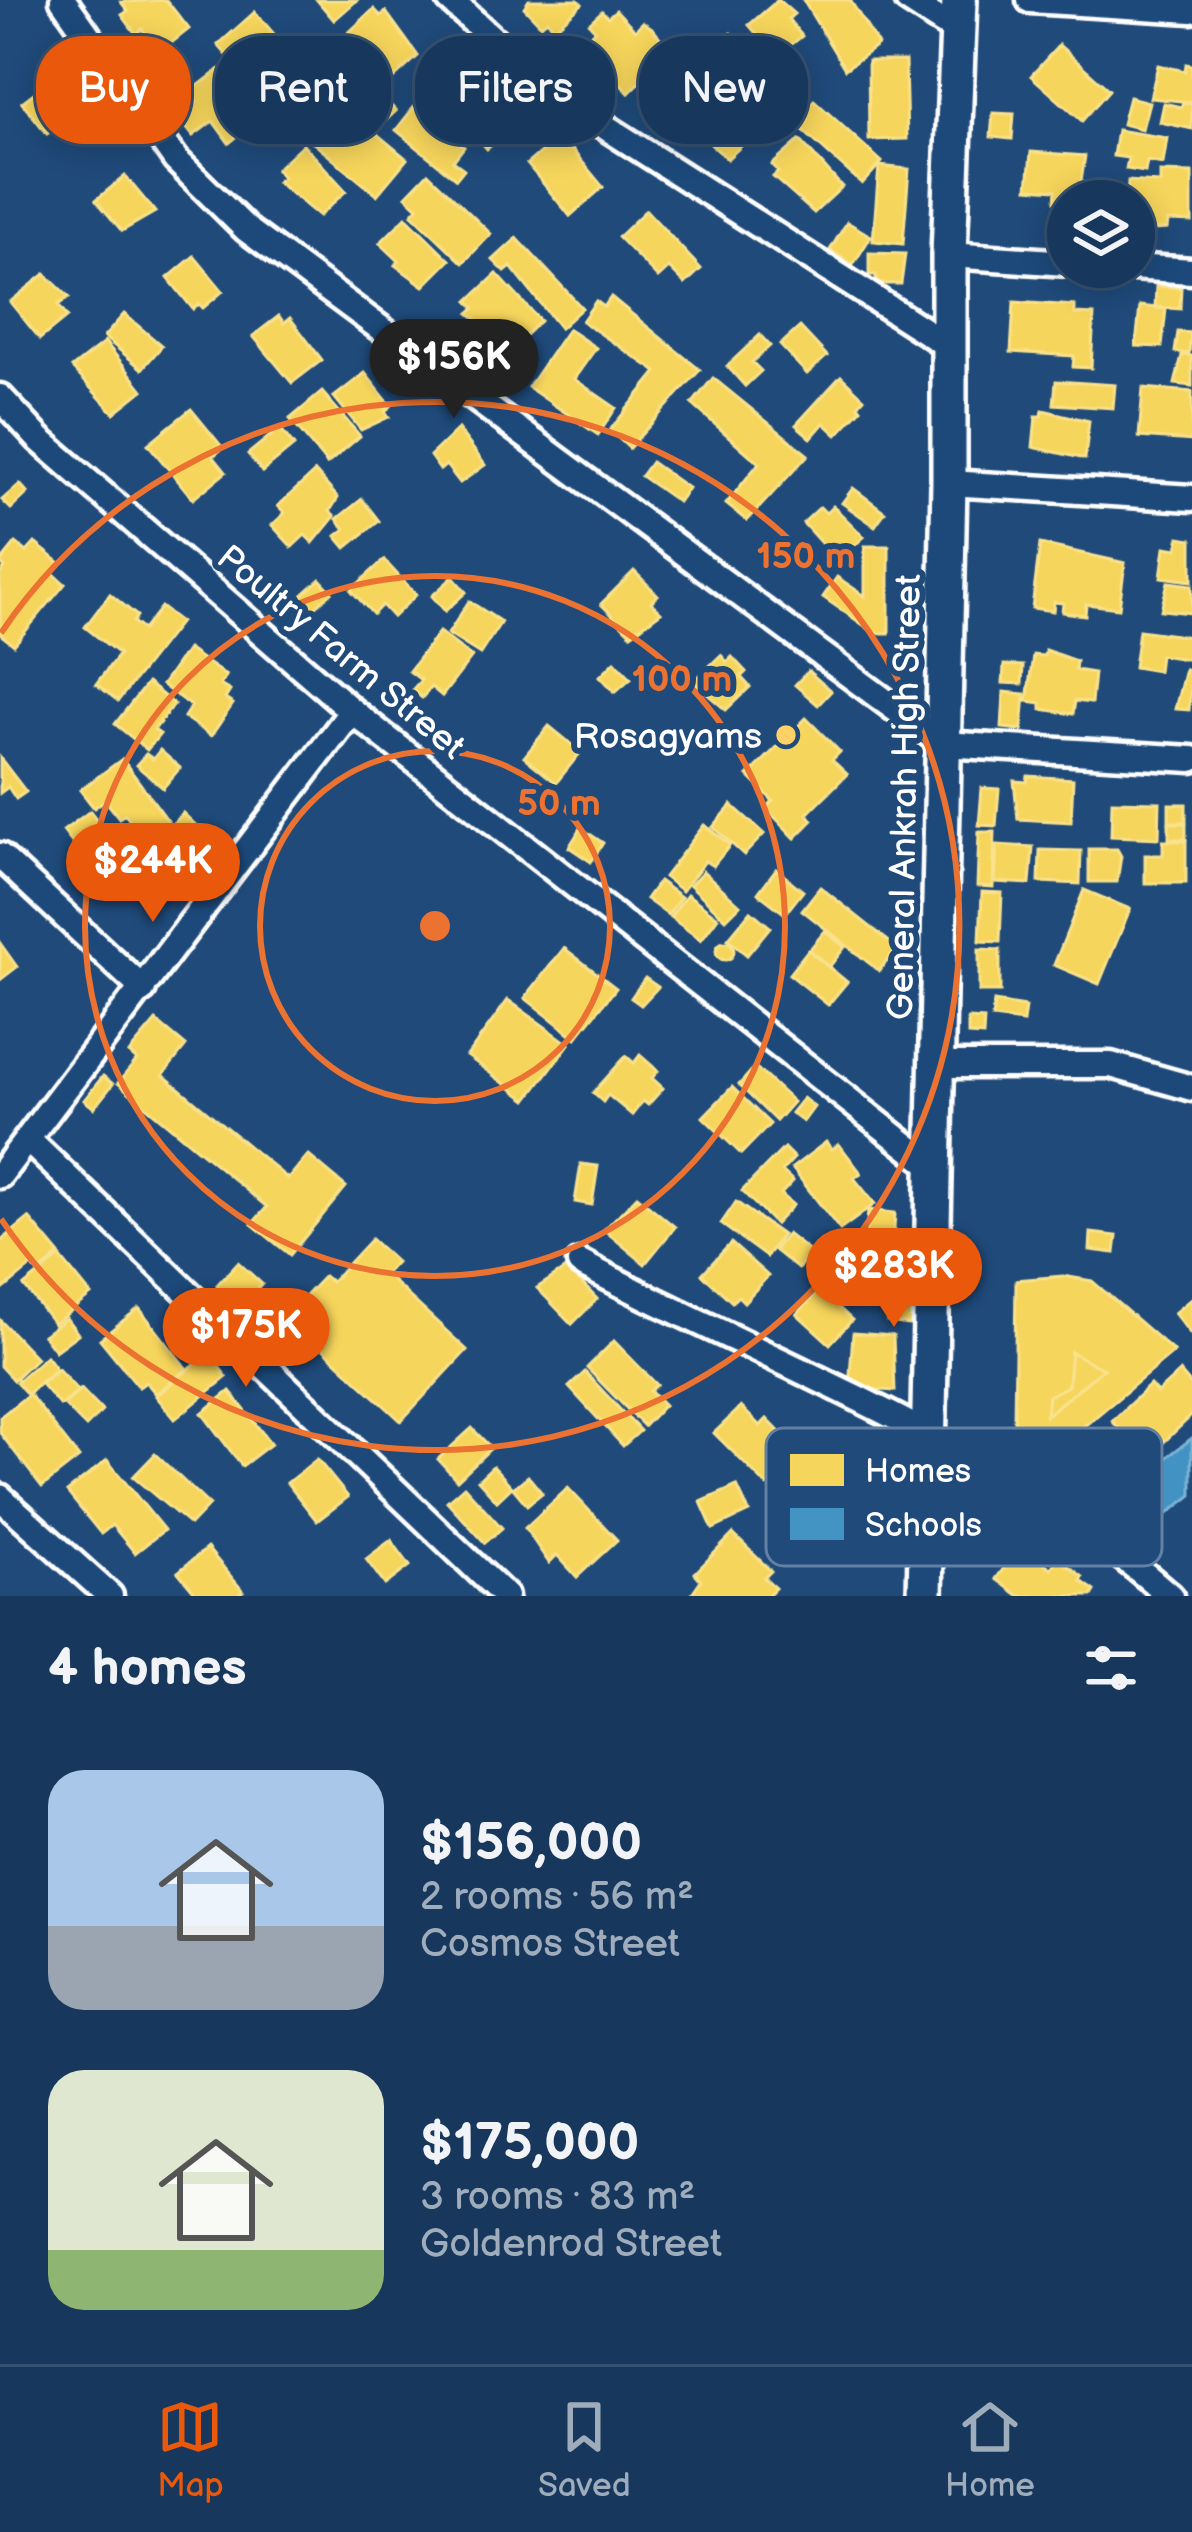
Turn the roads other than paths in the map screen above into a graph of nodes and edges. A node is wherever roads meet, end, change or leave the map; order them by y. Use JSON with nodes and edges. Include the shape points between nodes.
{"nodes":[{"id":1,"x":63,"y":0,"type":"edge"},
{"id":2,"x":450,"y":0,"type":"edge"},
{"id":3,"x":908,"y":0,"type":"edge"},
{"id":4,"x":1030,"y":0,"type":"edge"},
{"id":5,"x":1192,"y":10,"type":"edge"},
{"id":6,"x":957,"y":15,"type":"edge"},
{"id":7,"x":949,"y":256,"type":"junction"},
{"id":8,"x":1047,"y":262,"type":"edge"},
{"id":9,"x":1155,"y":269,"type":"edge"},
{"id":10,"x":1192,"y":271,"type":"edge"},
{"id":11,"x":950,"y":347,"type":"junction"},
{"id":12,"x":0,"y":397,"type":"edge"},
{"id":13,"x":949,"y":483,"type":"junction"},
{"id":14,"x":1192,"y":498,"type":"edge"},
{"id":15,"x":352,"y":711,"type":"junction"},
{"id":16,"x":943,"y":744,"type":"junction"},
{"id":17,"x":1192,"y":759,"type":"edge"},
{"id":18,"x":0,"y":856,"type":"edge"},
{"id":19,"x":143,"y":989,"type":"junction"},
{"id":20,"x":936,"y":1065,"type":"junction"},
{"id":21,"x":1192,"y":1088,"type":"edge"},
{"id":22,"x":28,"y":1140,"type":"junction"},
{"id":23,"x":934,"y":1166,"type":"junction"},
{"id":24,"x":0,"y":1175,"type":"edge"},
{"id":25,"x":580,"y":1263,"type":"dead end"},
{"id":26,"x":913,"y":1428,"type":"edge"},
{"id":27,"x":925,"y":1428,"type":"edge"},
{"id":28,"x":0,"y":1497,"type":"edge"},
{"id":29,"x":1132,"y":1566,"type":"edge"},
{"id":30,"x":110,"y":1596,"type":"edge"},
{"id":31,"x":505,"y":1596,"type":"edge"},
{"id":32,"x":1170,"y":1596,"type":"edge"}],
"edges":[{"from":1,"to":16,"type":"street","via":[[176,160],[246,230]]},
{"from":2,"to":11,"type":"street","via":[[550,92]]},
{"from":3,"to":6,"type":"street"},
{"from":4,"to":5,"type":"street"},
{"from":6,"to":7,"type":"main road","name":"General Ankrah High Street"},
{"from":7,"to":8,"type":"street"},
{"from":7,"to":11,"type":"main road","name":"General Ankrah High Street"},
{"from":9,"to":10,"type":"street"},
{"from":11,"to":13,"type":"main road","name":"General Ankrah High Street"},
{"from":12,"to":15,"type":"street","name":"Poultry Farm Street"},
{"from":13,"to":14,"type":"street"},
{"from":13,"to":16,"type":"main road","name":"General Ankrah High Street"},
{"from":15,"to":19,"type":"street"},
{"from":15,"to":23,"type":"street","name":"Poultry Farm Street"},
{"from":16,"to":17,"type":"street"},
{"from":16,"to":20,"type":"main road","name":"General Ankrah High Street"},
{"from":18,"to":19,"type":"street"},
{"from":19,"to":22,"type":"street"},
{"from":20,"to":21,"type":"street","via":[[1112,1065]]},
{"from":20,"to":23,"type":"main road","name":"General Ankrah High Street"},
{"from":22,"to":24,"type":"street"},
{"from":22,"to":31,"type":"street"},
{"from":23,"to":27,"type":"main road","name":"General Ankrah High Street"},
{"from":25,"to":26,"type":"street"},
{"from":28,"to":30,"type":"street"},
{"from":29,"to":32,"type":"street"}]}
